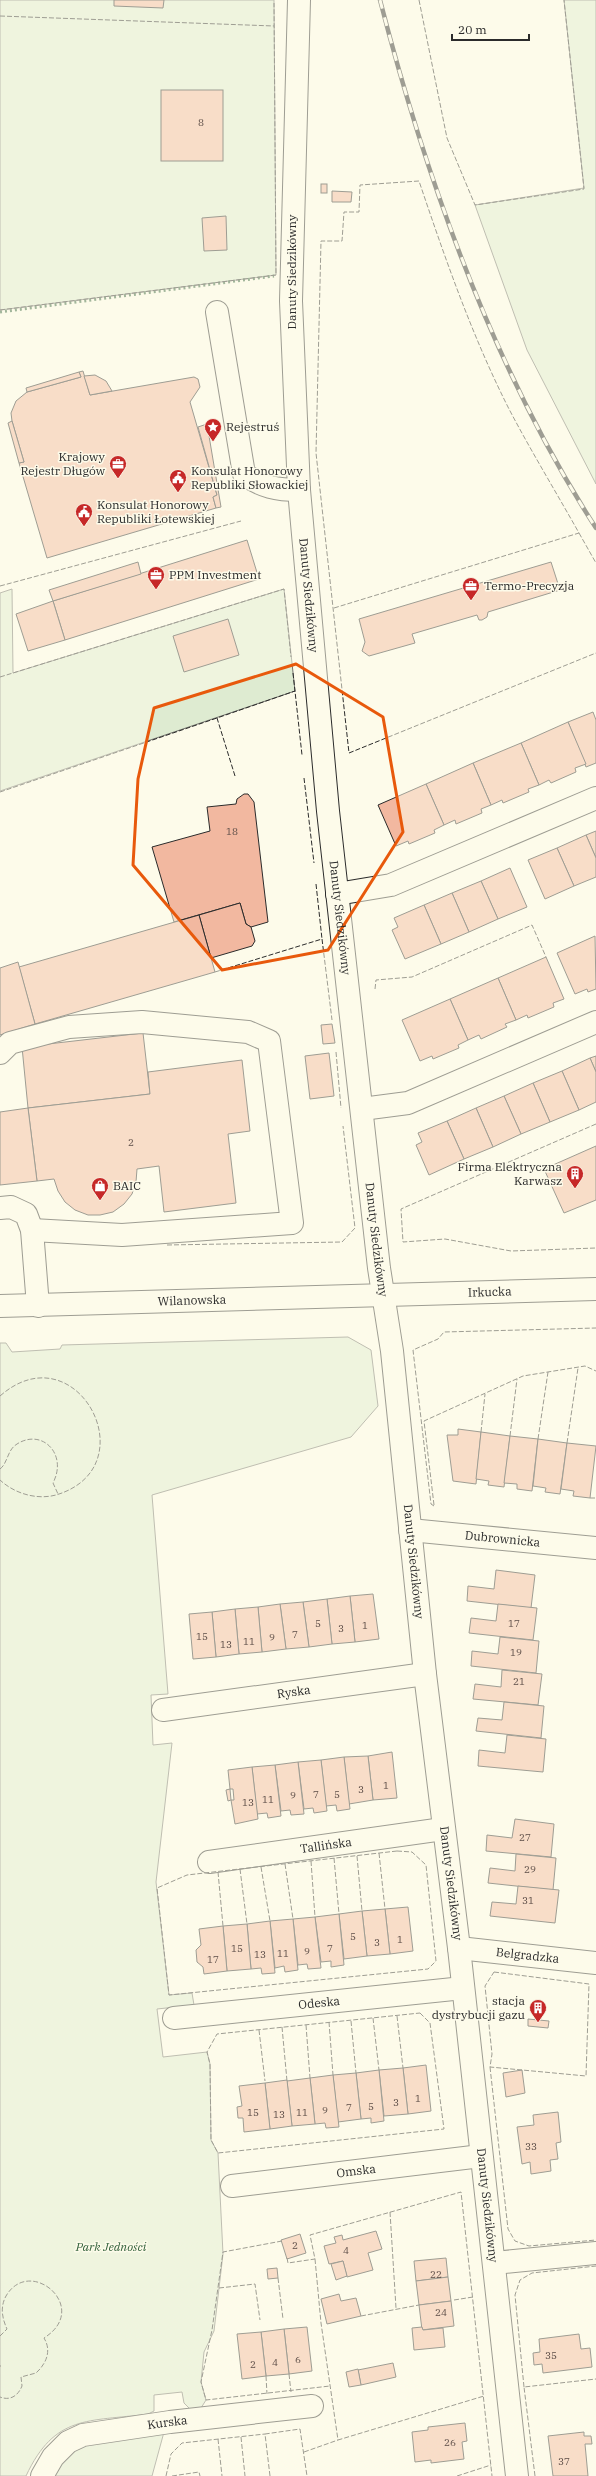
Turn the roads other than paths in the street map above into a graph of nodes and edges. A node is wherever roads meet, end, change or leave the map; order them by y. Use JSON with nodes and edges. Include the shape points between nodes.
{"nodes":[{"id":1,"x":299,"y":0,"type":"edge"},
{"id":2,"x":217,"y":312,"type":"dead end"},
{"id":3,"x":299,"y":490,"type":"junction"},
{"id":4,"x":596,"y":798,"type":"edge"},
{"id":5,"x":337,"y":894,"type":"junction"},
{"id":6,"x":596,"y":1022,"type":"edge"},
{"id":7,"x":0,"y":1053,"type":"edge"},
{"id":8,"x":362,"y":1109,"type":"junction"},
{"id":9,"x":0,"y":1208,"type":"edge"},
{"id":10,"x":32,"y":1230,"type":"junction"},
{"id":11,"x":596,"y":1289,"type":"edge"},
{"id":12,"x":384,"y":1297,"type":"junction"},
{"id":13,"x":0,"y":1306,"type":"edge"},
{"id":14,"x":38,"y":1306,"type":"junction"},
{"id":15,"x":410,"y":1530,"type":"junction"},
{"id":16,"x":596,"y":1548,"type":"edge"},
{"id":17,"x":425,"y":1674,"type":"junction"},
{"id":18,"x":163,"y":1710,"type":"dead end"},
{"id":19,"x":443,"y":1829,"type":"junction"},
{"id":20,"x":209,"y":1862,"type":"dead end"},
{"id":21,"x":459,"y":1948,"type":"junction"},
{"id":22,"x":596,"y":1963,"type":"edge"},
{"id":23,"x":463,"y":1988,"type":"junction"},
{"id":24,"x":174,"y":2018,"type":"dead end"},
{"id":25,"x":481,"y":2156,"type":"junction"},
{"id":26,"x":232,"y":2186,"type":"dead end"},
{"id":27,"x":596,"y":2253,"type":"edge"},
{"id":28,"x":494,"y":2263,"type":"junction"},
{"id":29,"x":312,"y":2406,"type":"dead end"},
{"id":30,"x":42,"y":2476,"type":"edge"},
{"id":31,"x":517,"y":2476,"type":"edge"}],
"edges":[{"from":1,"to":3,"type":"street","name":"Danuty Siedzikówny","via":[[291,301]]},
{"from":2,"to":3,"type":"street","via":[[244,474],[258,484],[277,490]]},
{"from":3,"to":5,"type":"street","name":"Danuty Siedzikówny"},
{"from":4,"to":5,"type":"street","via":[[391,885]]},
{"from":5,"to":8,"type":"street","name":"Danuty Siedzikówny"},
{"from":6,"to":8,"type":"street","via":[[408,1103]]},
{"from":7,"to":10,"type":"street","via":[[10,1043],[69,1027],[142,1022],[248,1032],[269,1041],[292,1222],[122,1235]]},
{"from":8,"to":12,"type":"street","name":"Danuty Siedzikówny"},
{"from":9,"to":10,"type":"street","via":[[11,1206],[26,1214]]},
{"from":10,"to":14,"type":"street"},
{"from":11,"to":12,"type":"street","name":"Irkucka"},
{"from":12,"to":14,"type":"street","name":"Wilanowska"},
{"from":12,"to":15,"type":"street","name":"Danuty Siedzikówny"},
{"from":13,"to":14,"type":"street","name":"Wilanowska"},
{"from":15,"to":16,"type":"street","name":"Dubrownicka"},
{"from":15,"to":17,"type":"street","name":"Danuty Siedzikówny"},
{"from":17,"to":18,"type":"street","name":"Ryska"},
{"from":17,"to":19,"type":"street","name":"Danuty Siedzikówny"},
{"from":19,"to":20,"type":"street","name":"Tallińska"},
{"from":19,"to":21,"type":"street","name":"Danuty Siedzikówny"},
{"from":21,"to":22,"type":"street","name":"Belgradzka"},
{"from":21,"to":23,"type":"street","name":"Danuty Siedzikówny"},
{"from":23,"to":24,"type":"street","name":"Odeska"},
{"from":23,"to":25,"type":"street","name":"Danuty Siedzikówny"},
{"from":25,"to":26,"type":"street","name":"Omska"},
{"from":25,"to":28,"type":"street","name":"Danuty Siedzikówny"},
{"from":27,"to":28,"type":"street"},
{"from":28,"to":31,"type":"street","name":"Danuty Siedzikówny"},
{"from":29,"to":30,"type":"street","name":"Kurska","via":[[83,2435],[68,2442],[53,2457]]}]}
